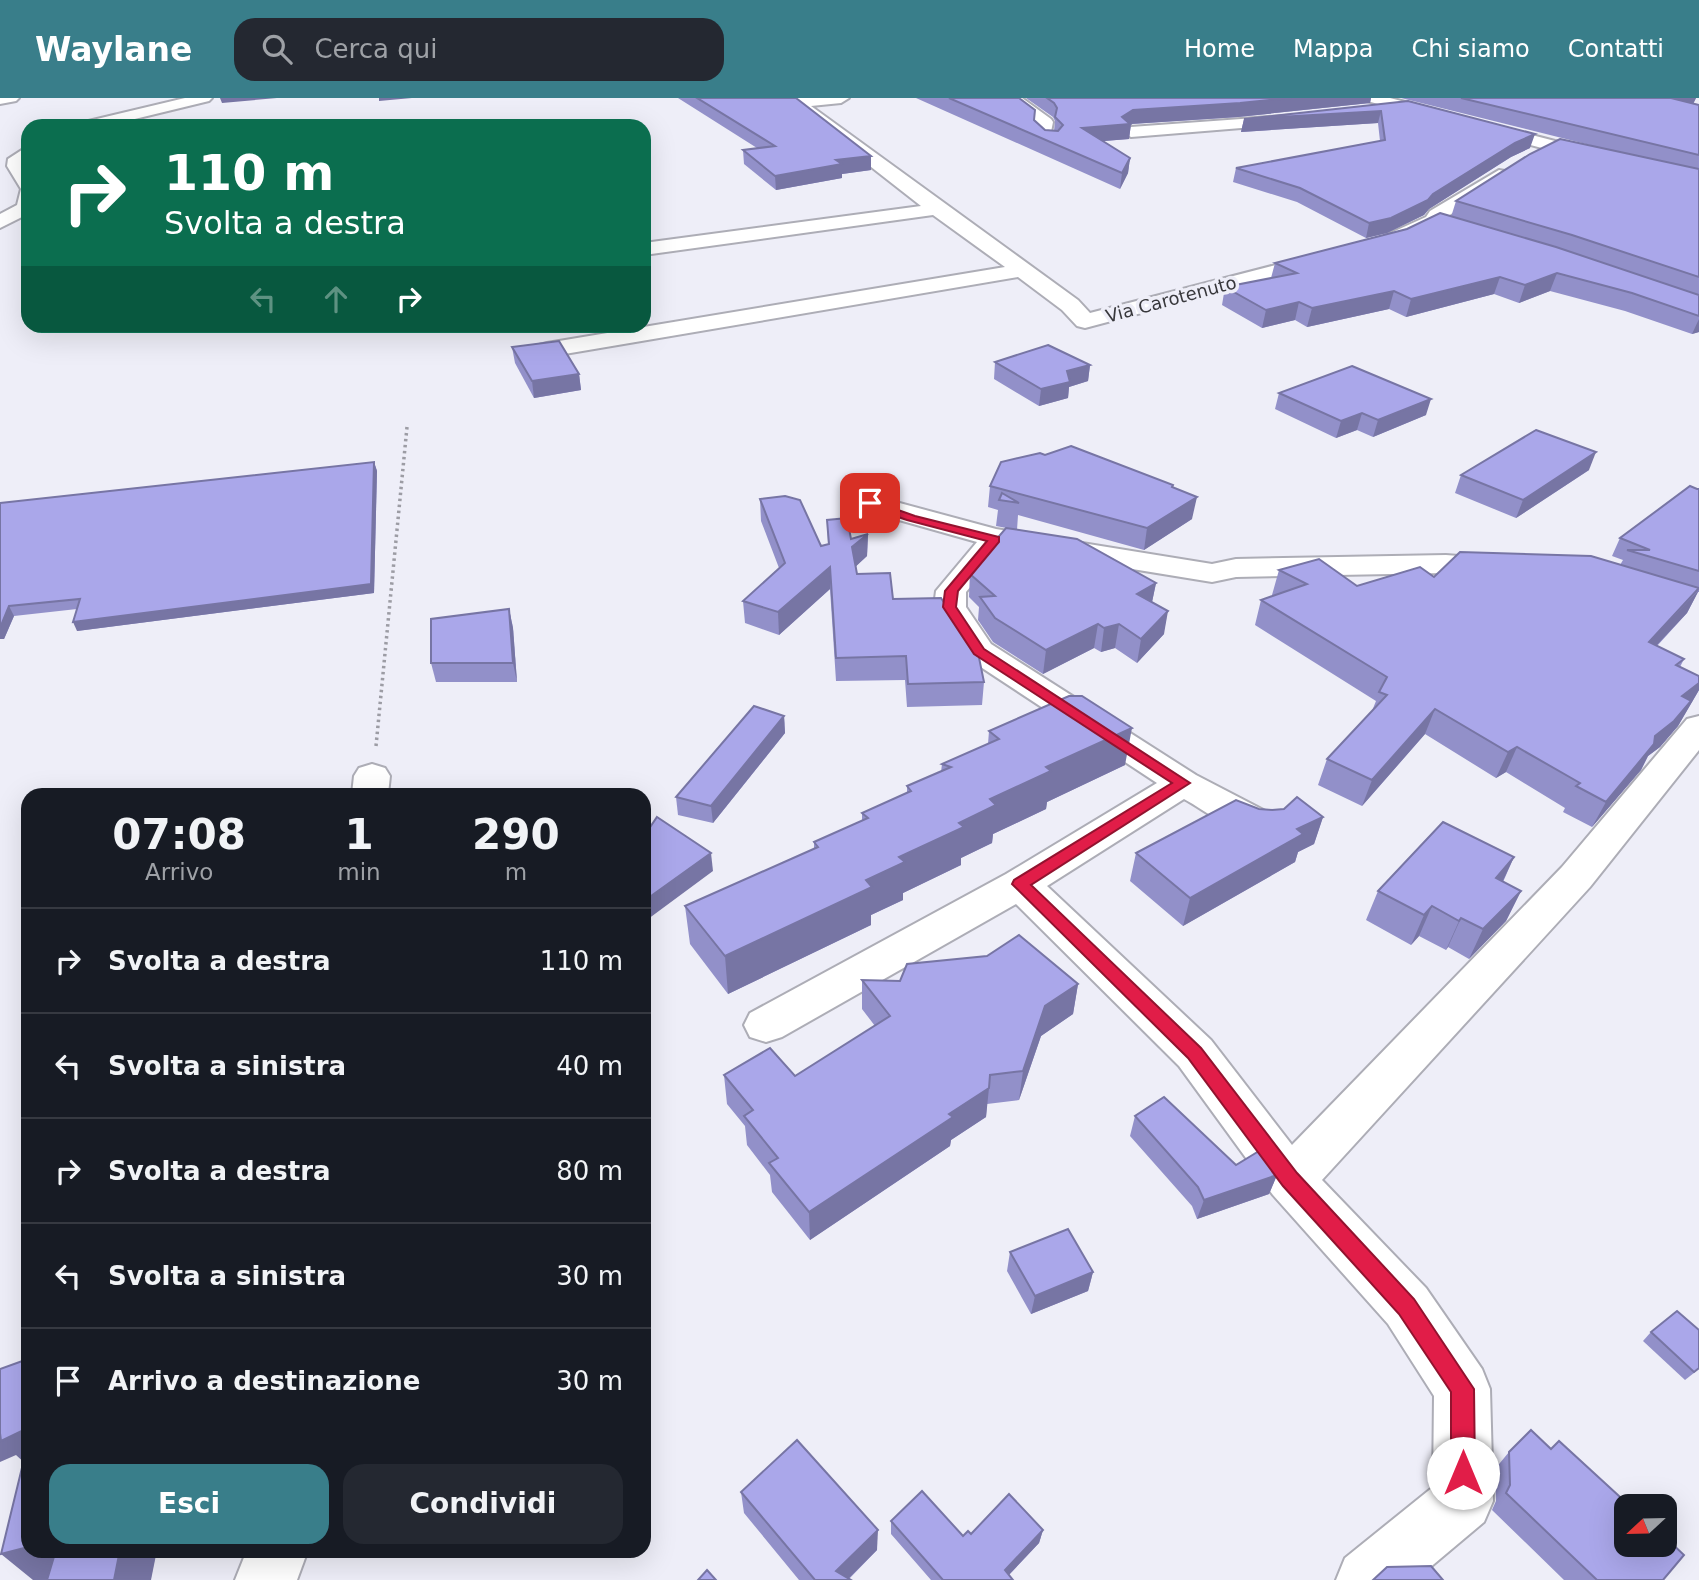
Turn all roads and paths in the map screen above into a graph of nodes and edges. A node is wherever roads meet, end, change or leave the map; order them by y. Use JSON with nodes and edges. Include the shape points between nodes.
{"nodes":[{"id":1,"x":11,"y":98,"type":"edge"},
{"id":2,"x":204,"y":98,"type":"edge"},
{"id":3,"x":842,"y":98,"type":"edge"},
{"id":4,"x":1013,"y":98,"type":"edge"},
{"id":5,"x":0,"y":99,"type":"edge"},
{"id":6,"x":795,"y":101,"type":"edge"},
{"id":7,"x":1369,"y":105,"type":"edge"},
{"id":8,"x":1314,"y":118,"type":"edge"},
{"id":9,"x":116,"y":119,"type":"edge"},
{"id":10,"x":1131,"y":132,"type":"edge"},
{"id":11,"x":1051,"y":140,"type":"edge"},
{"id":12,"x":1553,"y":146,"type":"junction"},
{"id":13,"x":21,"y":156,"type":"edge"},
{"id":14,"x":21,"y":176,"type":"edge"},
{"id":15,"x":1699,"y":178,"type":"edge"},
{"id":16,"x":937,"y":209,"type":"junction"},
{"id":17,"x":21,"y":211,"type":"edge"},
{"id":18,"x":0,"y":222,"type":"edge"},
{"id":19,"x":1377,"y":245,"type":"edge"},
{"id":20,"x":651,"y":248,"type":"edge"},
{"id":21,"x":1341,"y":254,"type":"edge"},
{"id":22,"x":1020,"y":271,"type":"junction"},
{"id":23,"x":649,"y":333,"type":"edge"},
{"id":24,"x":651,"y":333,"type":"edge"},
{"id":25,"x":547,"y":350,"type":"edge"},
{"id":26,"x":407,"y":427,"type":"dead end"},
{"id":27,"x":870,"y":503,"type":"dead end"},
{"id":28,"x":995,"y":539,"type":"junction"},
{"id":29,"x":1528,"y":567,"type":"edge"},
{"id":30,"x":1699,"y":727,"type":"edge"},
{"id":31,"x":1183,"y":783,"type":"junction"},
{"id":32,"x":371,"y":785,"type":"edge"},
{"id":33,"x":1262,"y":825,"type":"edge"},
{"id":34,"x":1020,"y":884,"type":"junction"},
{"id":35,"x":766,"y":1025,"type":"dead end"},
{"id":36,"x":1290,"y":1180,"type":"junction"},
{"id":37,"x":275,"y":1558,"type":"edge"},
{"id":38,"x":266,"y":1580,"type":"edge"},
{"id":39,"x":1367,"y":1580,"type":"edge"}],
"edges":[{"from":1,"to":5,"type":"street"},
{"from":2,"to":9,"type":"street"},
{"from":3,"to":6,"type":"street"},
{"from":4,"to":11,"type":"street","via":[[1045,122],[1043,133]]},
{"from":6,"to":16,"type":"street","name":"Via Carotenuto"},
{"from":7,"to":12,"type":"street","via":[[1404,107]]},
{"from":8,"to":10,"type":"street"},
{"from":12,"to":15,"type":"street"},
{"from":12,"to":19,"type":"street","via":[[1437,215],[1443,223]]},
{"from":13,"to":14,"type":"street","via":[[16,166]]},
{"from":16,"to":20,"type":"street"},
{"from":16,"to":22,"type":"street","name":"Via Carotenuto"},
{"from":17,"to":18,"type":"street"},
{"from":21,"to":22,"type":"street","name":"Via Carotenuto","via":[[1084,321],[1070,304]]},
{"from":22,"to":24,"type":"street"},
{"from":23,"to":25,"type":"street"},
{"from":26,"to":32,"type":"path"},
{"from":27,"to":28,"type":"street"},
{"from":28,"to":29,"type":"street","via":[[1212,573],[1236,568]]},
{"from":28,"to":31,"type":"street","via":[[951,591],[950,607],[979,651]]},
{"from":30,"to":36,"type":"street","via":[[1576,877]]},
{"from":31,"to":33,"type":"street"},
{"from":31,"to":34,"type":"street"},
{"from":34,"to":35,"type":"street"},
{"from":34,"to":36,"type":"street","via":[[1195,1053]]},
{"from":36,"to":39,"type":"street","via":[[1407,1306],[1462,1389],[1463,1501]]},
{"from":37,"to":38,"type":"street"}]}
